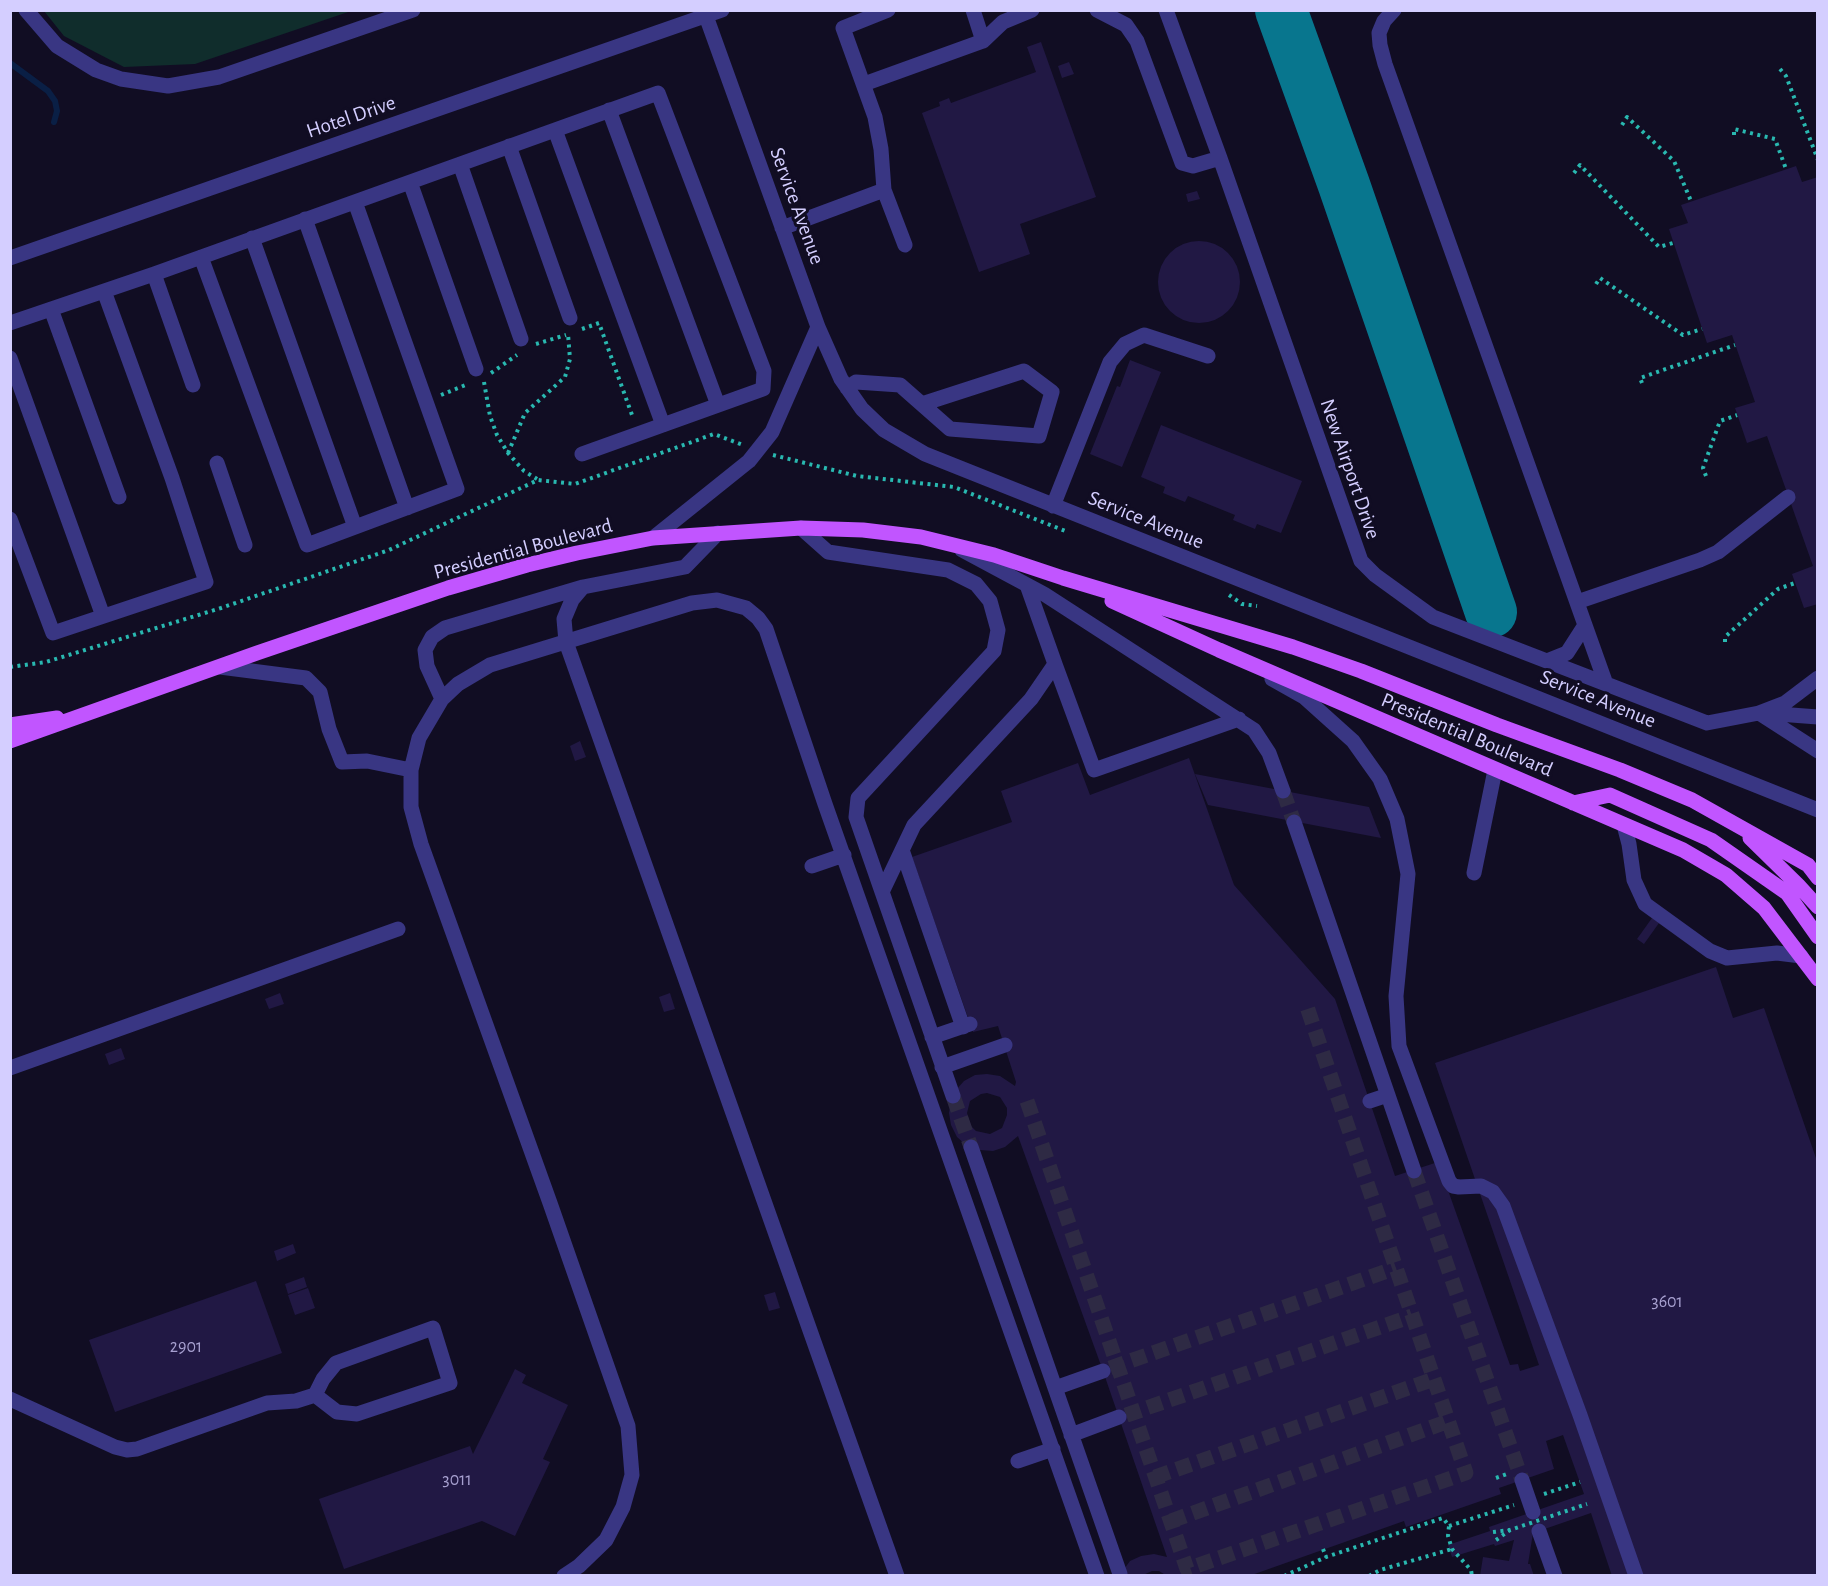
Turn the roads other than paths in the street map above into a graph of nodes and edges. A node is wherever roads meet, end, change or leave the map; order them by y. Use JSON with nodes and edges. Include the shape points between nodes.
{"nodes":[{"id":1,"x":26,"y":10,"type":"edge"},
{"id":2,"x":413,"y":10,"type":"edge"},
{"id":3,"x":722,"y":10,"type":"edge"},
{"id":4,"x":888,"y":10,"type":"edge"},
{"id":5,"x":973,"y":10,"type":"edge"},
{"id":6,"x":1032,"y":10,"type":"edge"},
{"id":7,"x":1097,"y":10,"type":"edge"},
{"id":8,"x":1166,"y":10,"type":"edge"},
{"id":9,"x":1394,"y":10,"type":"edge"},
{"id":10,"x":706,"y":16,"type":"junction"},
{"id":11,"x":983,"y":41,"type":"junction"},
{"id":12,"x":864,"y":84,"type":"junction"},
{"id":13,"x":609,"y":111,"type":"junction"},
{"id":14,"x":555,"y":130,"type":"junction"},
{"id":15,"x":509,"y":146,"type":"junction"},
{"id":16,"x":1220,"y":158,"type":"junction"},
{"id":17,"x":460,"y":164,"type":"junction"},
{"id":18,"x":410,"y":182,"type":"junction"},
{"id":19,"x":884,"y":190,"type":"junction"},
{"id":20,"x":355,"y":202,"type":"junction"},
{"id":21,"x":304,"y":219,"type":"junction"},
{"id":22,"x":782,"y":228,"type":"junction"},
{"id":23,"x":252,"y":238,"type":"junction"},
{"id":24,"x":904,"y":245,"type":"dead end"},
{"id":25,"x":201,"y":257,"type":"junction"},
{"id":26,"x":10,"y":258,"type":"edge"},
{"id":27,"x":154,"y":274,"type":"junction"},
{"id":28,"x":104,"y":291,"type":"junction"},
{"id":29,"x":51,"y":309,"type":"junction"},
{"id":30,"x":570,"y":318,"type":"dead end"},
{"id":31,"x":10,"y":323,"type":"edge"},
{"id":32,"x":818,"y":327,"type":"junction"},
{"id":33,"x":525,"y":346,"type":"road end"},
{"id":34,"x":1208,"y":356,"type":"dead end"},
{"id":35,"x":10,"y":358,"type":"edge"},
{"id":36,"x":475,"y":376,"type":"road end"},
{"id":37,"x":193,"y":385,"type":"dead end"},
{"id":38,"x":847,"y":388,"type":"junction"},
{"id":39,"x":922,"y":404,"type":"junction"},
{"id":40,"x":718,"y":405,"type":"junction"},
{"id":41,"x":663,"y":425,"type":"junction"},
{"id":42,"x":582,"y":454,"type":"dead end"},
{"id":43,"x":217,"y":463,"type":"dead end"},
{"id":44,"x":119,"y":497,"type":"dead end"},
{"id":45,"x":1788,"y":497,"type":"dead end"},
{"id":46,"x":1053,"y":506,"type":"junction"},
{"id":47,"x":407,"y":508,"type":"junction"},
{"id":48,"x":10,"y":519,"type":"edge"},
{"id":49,"x":355,"y":527,"type":"junction"},
{"id":50,"x":801,"y":528,"type":"junction"},
{"id":51,"x":718,"y":533,"type":"junction"},
{"id":52,"x":653,"y":538,"type":"junction"},
{"id":53,"x":950,"y":544,"type":"junction"},
{"id":54,"x":245,"y":545,"type":"dead end"},
{"id":55,"x":1063,"y":578,"type":"junction"},
{"id":56,"x":1027,"y":585,"type":"junction"},
{"id":57,"x":583,"y":587,"type":"junction"},
{"id":58,"x":1577,"y":602,"type":"junction"},
{"id":59,"x":103,"y":616,"type":"junction"},
{"id":60,"x":1585,"y":625,"type":"junction"},
{"id":61,"x":566,"y":642,"type":"junction"},
{"id":62,"x":1219,"y":650,"type":"junction"},
{"id":63,"x":1547,"y":662,"type":"junction"},
{"id":64,"x":1055,"y":664,"type":"junction"},
{"id":65,"x":220,"y":667,"type":"junction"},
{"id":66,"x":1818,"y":678,"type":"edge"},
{"id":67,"x":1606,"y":684,"type":"junction"},
{"id":68,"x":442,"y":699,"type":"junction"},
{"id":69,"x":95,"y":711,"type":"junction"},
{"id":70,"x":1759,"y":713,"type":"junction"},
{"id":71,"x":1818,"y":717,"type":"edge"},
{"id":72,"x":1239,"y":719,"type":"junction"},
{"id":73,"x":10,"y":725,"type":"edge"},
{"id":74,"x":10,"y":741,"type":"edge"},
{"id":75,"x":1814,"y":745,"type":"edge"},
{"id":76,"x":411,"y":770,"type":"junction"},
{"id":77,"x":1495,"y":770,"type":"junction"},
{"id":78,"x":1283,"y":791,"type":"tunnel mouth"},
{"id":79,"x":1573,"y":803,"type":"junction"},
{"id":80,"x":1818,"y":810,"type":"edge"},
{"id":81,"x":1294,"y":822,"type":"tunnel mouth"},
{"id":82,"x":1624,"y":825,"type":"junction"},
{"id":83,"x":1738,"y":825,"type":"junction"},
{"id":84,"x":902,"y":850,"type":"junction"},
{"id":85,"x":844,"y":855,"type":"junction"},
{"id":86,"x":812,"y":866,"type":"dead end"},
{"id":87,"x":1474,"y":873,"type":"dead end"},
{"id":88,"x":1818,"y":878,"type":"edge"},
{"id":89,"x":882,"y":892,"type":"junction"},
{"id":90,"x":1818,"y":907,"type":"edge"},
{"id":91,"x":398,"y":928,"type":"dead end"},
{"id":92,"x":1818,"y":937,"type":"edge"},
{"id":93,"x":1802,"y":956,"type":"junction"},
{"id":94,"x":1818,"y":979,"type":"edge"},
{"id":95,"x":932,"y":1036,"type":"junction"},
{"id":96,"x":1005,"y":1045,"type":"dead end"},
{"id":97,"x":942,"y":1067,"type":"junction"},
{"id":98,"x":10,"y":1068,"type":"edge"},
{"id":99,"x":1388,"y":1095,"type":"junction"},
{"id":100,"x":953,"y":1096,"type":"tunnel mouth"},
{"id":101,"x":1370,"y":1101,"type":"dead end"},
{"id":102,"x":971,"y":1147,"type":"tunnel mouth"},
{"id":103,"x":1414,"y":1171,"type":"tunnel mouth"},
{"id":104,"x":1104,"y":1371,"type":"tunnel mouth"},
{"id":105,"x":1055,"y":1388,"type":"junction"},
{"id":106,"x":315,"y":1395,"type":"junction"},
{"id":107,"x":10,"y":1399,"type":"edge"},
{"id":108,"x":1119,"y":1417,"type":"tunnel mouth"},
{"id":109,"x":1071,"y":1435,"type":"junction"},
{"id":110,"x":1053,"y":1449,"type":"junction"},
{"id":111,"x":1018,"y":1461,"type":"dead end"},
{"id":112,"x":1522,"y":1480,"type":"tunnel mouth"},
{"id":113,"x":1529,"y":1506,"type":"road end"},
{"id":114,"x":1539,"y":1531,"type":"dead end"},
{"id":115,"x":1120,"y":1574,"type":"dead end"},
{"id":116,"x":564,"y":1575,"type":"edge"},
{"id":117,"x":897,"y":1575,"type":"edge"},
{"id":118,"x":1097,"y":1575,"type":"edge"},
{"id":119,"x":1555,"y":1575,"type":"edge"},
{"id":120,"x":1636,"y":1575,"type":"edge"}],
"edges":[{"from":1,"to":2,"type":"street","via":[[57,46],[96,70],[121,79],[168,86],[219,77]]},
{"from":3,"to":10,"type":"street"},
{"from":4,"to":12,"type":"street","via":[[843,28]]},
{"from":5,"to":11,"type":"street"},
{"from":6,"to":11,"type":"street","via":[[1003,22]]},
{"from":7,"to":16,"type":"street","via":[[1126,25],[1137,41],[1182,163],[1194,166]]},
{"from":8,"to":16,"type":"street","name":"New Airport Drive"},
{"from":9,"to":58,"type":"street","via":[[1379,33],[1385,64]]},
{"from":10,"to":22,"type":"street","name":"Service Avenue"},
{"from":10,"to":26,"type":"street","name":"Hotel Drive"},
{"from":11,"to":12,"type":"street"},
{"from":12,"to":19,"type":"street","via":[[877,128]]},
{"from":13,"to":14,"type":"street"},
{"from":13,"to":40,"type":"street"},
{"from":13,"to":40,"type":"street","via":[[658,93],[764,370],[763,389]]},
{"from":14,"to":15,"type":"street"},
{"from":14,"to":41,"type":"street"},
{"from":15,"to":17,"type":"street"},
{"from":15,"to":30,"type":"street"},
{"from":16,"to":63,"type":"street","name":"New Airport Drive","via":[[1360,561],[1433,617]]},
{"from":17,"to":18,"type":"street"},
{"from":17,"to":33,"type":"street"},
{"from":18,"to":20,"type":"street"},
{"from":18,"to":36,"type":"street"},
{"from":19,"to":22,"type":"street"},
{"from":19,"to":24,"type":"street"},
{"from":20,"to":21,"type":"street"},
{"from":20,"to":47,"type":"street","via":[[457,489]]},
{"from":21,"to":23,"type":"street"},
{"from":21,"to":47,"type":"street"},
{"from":22,"to":32,"type":"street","name":"Service Avenue"},
{"from":23,"to":25,"type":"street"},
{"from":23,"to":49,"type":"street"},
{"from":25,"to":27,"type":"street"},
{"from":25,"to":49,"type":"street","via":[[307,545]]},
{"from":27,"to":28,"type":"street"},
{"from":27,"to":37,"type":"street"},
{"from":28,"to":29,"type":"street"},
{"from":28,"to":59,"type":"street","via":[[206,582]]},
{"from":29,"to":31,"type":"street"},
{"from":29,"to":44,"type":"street"},
{"from":32,"to":38,"type":"street","name":"Service Avenue"},
{"from":32,"to":52,"type":"street","via":[[772,432],[749,461]]},
{"from":34,"to":46,"type":"street","via":[[1144,335],[1125,344],[1110,362]]},
{"from":35,"to":59,"type":"street"},
{"from":38,"to":39,"type":"street","via":[[856,382],[900,385]]},
{"from":38,"to":46,"type":"street","name":"Service Avenue","via":[[861,409],[884,430],[925,454]]},
{"from":39,"to":39,"type":"street","via":[[1024,371],[1052,392],[1039,436],[950,429]]},
{"from":40,"to":41,"type":"street"},
{"from":41,"to":42,"type":"street"},
{"from":43,"to":54,"type":"street"},
{"from":45,"to":58,"type":"street","via":[[1718,552]]},
{"from":46,"to":80,"type":"street","name":"Service Avenue"},
{"from":47,"to":49,"type":"street"},
{"from":48,"to":59,"type":"street","via":[[53,633]]},
{"from":50,"to":51,"type":"main road","name":"Presidential Boulevard"},
{"from":50,"to":53,"type":"main road","name":"Presidential Boulevard","via":[[863,530]]},
{"from":50,"to":89,"type":"street","via":[[828,552],[948,570],[976,584],[990,602],[998,630],[994,651],[858,798],[856,817]]},
{"from":51,"to":52,"type":"main road","name":"Presidential Boulevard"},
{"from":51,"to":57,"type":"street","via":[[685,567]]},
{"from":52,"to":65,"type":"main road","name":"Presidential Boulevard","via":[[494,575]]},
{"from":53,"to":55,"type":"main road","name":"Presidential Boulevard"},
{"from":53,"to":56,"type":"street"},
{"from":55,"to":62,"type":"main road","name":"Presidential Boulevard"},
{"from":55,"to":83,"type":"main road","name":"Presidential Boulevard","via":[[1361,671],[1620,770],[1692,800]]},
{"from":56,"to":64,"type":"street"},
{"from":56,"to":72,"type":"street"},
{"from":57,"to":61,"type":"street","via":[[564,619]]},
{"from":57,"to":68,"type":"street","via":[[445,628],[432,637],[425,650],[427,666]]},
{"from":58,"to":60,"type":"street"},
{"from":60,"to":63,"type":"street","via":[[1567,653]]},
{"from":60,"to":67,"type":"street"},
{"from":61,"to":68,"type":"street","via":[[490,665]]},
{"from":61,"to":85,"type":"street","via":[[692,603],[717,600],[746,608],[766,629]]},
{"from":61,"to":117,"type":"street"},
{"from":62,"to":77,"type":"main road","name":"Presidential Boulevard"},
{"from":62,"to":120,"type":"street","via":[[1304,697],[1353,741],[1380,779],[1397,819],[1408,874],[1396,996],[1399,1046],[1449,1181],[1453,1186],[1478,1186],[1493,1192],[1503,1206]]},
{"from":63,"to":67,"type":"street","name":"New Airport Drive"},
{"from":64,"to":72,"type":"street","via":[[1094,770]]},
{"from":64,"to":84,"type":"street","via":[[1031,699],[914,825]]},
{"from":65,"to":69,"type":"main road","name":"Presidential Boulevard"},
{"from":65,"to":76,"type":"street","via":[[306,678],[320,692],[342,762],[367,761]]},
{"from":66,"to":70,"type":"street","via":[[1785,703]]},
{"from":67,"to":70,"type":"street","name":"New Airport Drive","via":[[1707,723]]},
{"from":68,"to":76,"type":"street","via":[[419,738]]},
{"from":69,"to":73,"type":"main road"},
{"from":69,"to":74,"type":"main road","name":"Presidential Boulevard"},
{"from":70,"to":71,"type":"street"},
{"from":70,"to":75,"type":"street"},
{"from":72,"to":78,"type":"street","via":[[1254,730],[1269,753]]},
{"from":76,"to":116,"type":"street","via":[[411,807],[422,844],[627,1426],[632,1475],[623,1507],[606,1540]]},
{"from":77,"to":79,"type":"main road","name":"Presidential Boulevard"},
{"from":77,"to":87,"type":"street"},
{"from":79,"to":82,"type":"main road","name":"Presidential Boulevard"},
{"from":79,"to":92,"type":"main road","via":[[1610,795],[1711,840],[1787,893]]},
{"from":81,"to":99,"type":"street"},
{"from":82,"to":93,"type":"main road","name":"Presidential Boulevard","via":[[1683,850],[1725,875],[1764,908]]},
{"from":82,"to":93,"type":"street","via":[[1634,880],[1645,904],[1710,951],[1727,958],[1776,953]]},
{"from":83,"to":88,"type":"main road","name":"Presidential Boulevard","via":[[1808,866]]},
{"from":83,"to":90,"type":"main road"},
{"from":84,"to":89,"type":"street"},
{"from":84,"to":95,"type":"street","via":[[966,1025]]},
{"from":85,"to":86,"type":"street"},
{"from":85,"to":110,"type":"street"},
{"from":89,"to":95,"type":"street"},
{"from":91,"to":98,"type":"street"},
{"from":93,"to":94,"type":"main road","name":"Presidential Boulevard"},
{"from":95,"to":97,"type":"street"},
{"from":96,"to":97,"type":"street"},
{"from":97,"to":100,"type":"street"},
{"from":99,"to":101,"type":"street"},
{"from":99,"to":103,"type":"street"},
{"from":102,"to":105,"type":"street"},
{"from":104,"to":105,"type":"street"},
{"from":105,"to":109,"type":"street"},
{"from":106,"to":106,"type":"street","via":[[337,1412],[357,1414],[450,1383],[433,1329],[336,1363]]},
{"from":106,"to":107,"type":"street","via":[[267,1403],[127,1450]]},
{"from":108,"to":109,"type":"street"},
{"from":109,"to":115,"type":"street"},
{"from":110,"to":111,"type":"street"},
{"from":110,"to":118,"type":"street"},
{"from":112,"to":113,"type":"street"},
{"from":114,"to":119,"type":"street"}]}
